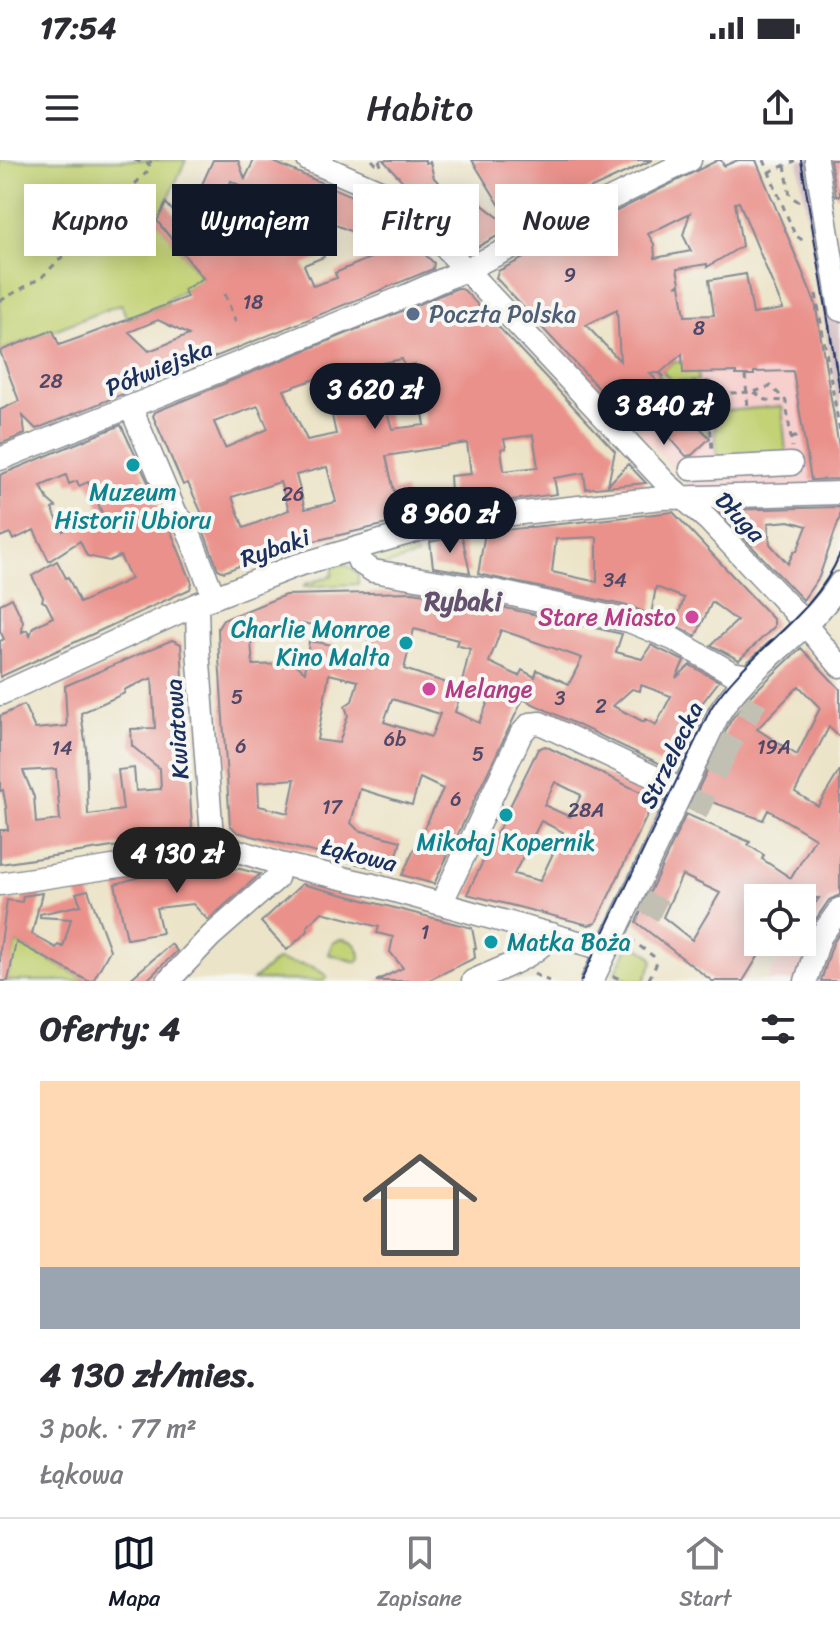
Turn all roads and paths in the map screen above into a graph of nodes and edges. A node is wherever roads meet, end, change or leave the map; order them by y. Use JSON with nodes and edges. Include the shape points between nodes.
{"nodes":[{"id":1,"x":135,"y":160,"type":"edge"},
{"id":2,"x":155,"y":160,"type":"edge"},
{"id":3,"x":279,"y":160,"type":"edge"},
{"id":4,"x":372,"y":160,"type":"edge"},
{"id":5,"x":690,"y":160,"type":"edge"},
{"id":6,"x":764,"y":160,"type":"edge"},
{"id":7,"x":805,"y":161,"type":"edge"},
{"id":8,"x":149,"y":163,"type":"junction"},
{"id":9,"x":300,"y":163,"type":"edge"},
{"id":10,"x":785,"y":165,"type":"junction"},
{"id":11,"x":382,"y":170,"type":"dead end"},
{"id":12,"x":769,"y":172,"type":"junction"},
{"id":13,"x":790,"y":196,"type":"junction"},
{"id":14,"x":801,"y":203,"type":"dead end"},
{"id":15,"x":782,"y":205,"type":"junction"},
{"id":16,"x":805,"y":242,"type":"dead end"},
{"id":17,"x":467,"y":269,"type":"junction"},
{"id":18,"x":225,"y":294,"type":"dead end"},
{"id":19,"x":816,"y":294,"type":"dead end"},
{"id":20,"x":0,"y":301,"type":"edge"},
{"id":21,"x":840,"y":310,"type":"edge"},
{"id":22,"x":237,"y":326,"type":"dead end"},
{"id":23,"x":660,"y":373,"type":"dead end"},
{"id":24,"x":745,"y":375,"type":"dead end"},
{"id":25,"x":746,"y":392,"type":"junction"},
{"id":26,"x":754,"y":392,"type":"junction"},
{"id":27,"x":712,"y":394,"type":"junction"},
{"id":28,"x":786,"y":401,"type":"junction"},
{"id":29,"x":748,"y":407,"type":"dead end"},
{"id":30,"x":131,"y":408,"type":"junction"},
{"id":31,"x":838,"y":430,"type":"edge"},
{"id":32,"x":803,"y":435,"type":"dead end"},
{"id":33,"x":791,"y":438,"type":"junction"},
{"id":34,"x":0,"y":459,"type":"edge"},
{"id":35,"x":791,"y":464,"type":"joint"},
{"id":36,"x":691,"y":469,"type":"dead end"},
{"id":37,"x":715,"y":469,"type":"junction"},
{"id":38,"x":840,"y":493,"type":"edge"},
{"id":39,"x":715,"y":498,"type":"junction"},
{"id":40,"x":684,"y":499,"type":"junction"},
{"id":41,"x":354,"y":549,"type":"junction"},
{"id":42,"x":840,"y":583,"type":"edge"},
{"id":43,"x":206,"y":600,"type":"junction"},
{"id":44,"x":804,"y":625,"type":"junction"},
{"id":45,"x":840,"y":666,"type":"edge"},
{"id":46,"x":750,"y":676,"type":"junction"},
{"id":47,"x":0,"y":694,"type":"edge"},
{"id":48,"x":685,"y":794,"type":"junction"},
{"id":49,"x":213,"y":850,"type":"junction"},
{"id":50,"x":280,"y":864,"type":"junction"},
{"id":51,"x":0,"y":884,"type":"edge"},
{"id":52,"x":441,"y":904,"type":"junction"},
{"id":53,"x":840,"y":909,"type":"edge"},
{"id":54,"x":552,"y":934,"type":"junction"},
{"id":55,"x":625,"y":935,"type":"dead end"},
{"id":56,"x":607,"y":950,"type":"junction"},
{"id":57,"x":168,"y":981,"type":"edge"},
{"id":58,"x":473,"y":981,"type":"edge"},
{"id":59,"x":592,"y":981,"type":"edge"},
{"id":60,"x":648,"y":981,"type":"edge"},
{"id":61,"x":806,"y":981,"type":"edge"}],
"edges":[{"from":1,"to":8,"type":"path"},
{"from":2,"to":8,"type":"path"},
{"from":3,"to":9,"type":"path"},
{"from":4,"to":11,"type":"path"},
{"from":5,"to":17,"type":"street","name":"Półwiejska"},
{"from":6,"to":12,"type":"path"},
{"from":7,"to":10,"type":"path"},
{"from":7,"to":21,"type":"street"},
{"from":8,"to":20,"type":"path","via":[[150,169],[42,277]]},
{"from":9,"to":17,"type":"street","name":"Długa","via":[[394,198]]},
{"from":10,"to":12,"type":"path"},
{"from":10,"to":13,"type":"path"},
{"from":12,"to":15,"type":"path"},
{"from":13,"to":14,"type":"path"},
{"from":13,"to":15,"type":"path"},
{"from":15,"to":16,"type":"path","via":[[795,235]]},
{"from":17,"to":30,"type":"street","name":"Półwiejska","via":[[338,330],[248,354]]},
{"from":17,"to":40,"type":"street","name":"Długa"},
{"from":18,"to":22,"type":"path"},
{"from":19,"to":31,"type":"path"},
{"from":23,"to":27,"type":"path","via":[[671,384],[708,382]]},
{"from":24,"to":25,"type":"path"},
{"from":25,"to":26,"type":"path"},
{"from":25,"to":27,"type":"path"},
{"from":25,"to":29,"type":"path"},
{"from":26,"to":28,"type":"path","via":[[766,400]]},
{"from":26,"to":28,"type":"path","via":[[771,386]]},
{"from":27,"to":37,"type":"path"},
{"from":28,"to":33,"type":"path"},
{"from":30,"to":34,"type":"street","name":"Półwiejska"},
{"from":30,"to":43,"type":"street","name":"Kwiatowa","via":[[176,514],[186,525]]},
{"from":32,"to":33,"type":"path"},
{"from":33,"to":35,"type":"path"},
{"from":35,"to":37,"type":"street"},
{"from":36,"to":37,"type":"street"},
{"from":37,"to":39,"type":"street"},
{"from":38,"to":39,"type":"street","name":"Rybaki"},
{"from":39,"to":40,"type":"street","name":"Rybaki"},
{"from":40,"to":41,"type":"street","name":"Rybaki","via":[[494,516]]},
{"from":40,"to":44,"type":"street","name":"Długa"},
{"from":41,"to":43,"type":"street","name":"Rybaki"},
{"from":41,"to":46,"type":"street","via":[[359,562],[373,571],[495,591],[644,626],[732,673]]},
{"from":42,"to":44,"type":"street","name":"Strzelecka"},
{"from":43,"to":47,"type":"street","name":"Rybaki"},
{"from":43,"to":49,"type":"street","name":"Kwiatowa","via":[[200,692]]},
{"from":44,"to":45,"type":"street","name":"Długa"},
{"from":44,"to":46,"type":"street","name":"Strzelecka"},
{"from":46,"to":48,"type":"street","name":"Strzelecka"},
{"from":48,"to":52,"type":"street","via":[[540,723],[530,724]]},
{"from":48,"to":56,"type":"street","name":"Strzelecka","via":[[638,899]]},
{"from":49,"to":50,"type":"street","name":"Łąkowa","via":[[232,849]]},
{"from":49,"to":51,"type":"street","name":"Łąkowa"},
{"from":50,"to":52,"type":"street","name":"Łąkowa"},
{"from":50,"to":57,"type":"street","via":[[277,878]]},
{"from":52,"to":54,"type":"street","name":"Łąkowa"},
{"from":53,"to":61,"type":"street","via":[[820,937]]},
{"from":54,"to":56,"type":"street","name":"Łąkowa"},
{"from":54,"to":58,"type":"street","via":[[532,953]]},
{"from":55,"to":60,"type":"path","via":[[653,956],[656,965]]},
{"from":56,"to":59,"type":"street","name":"Strzelecka"}]}
